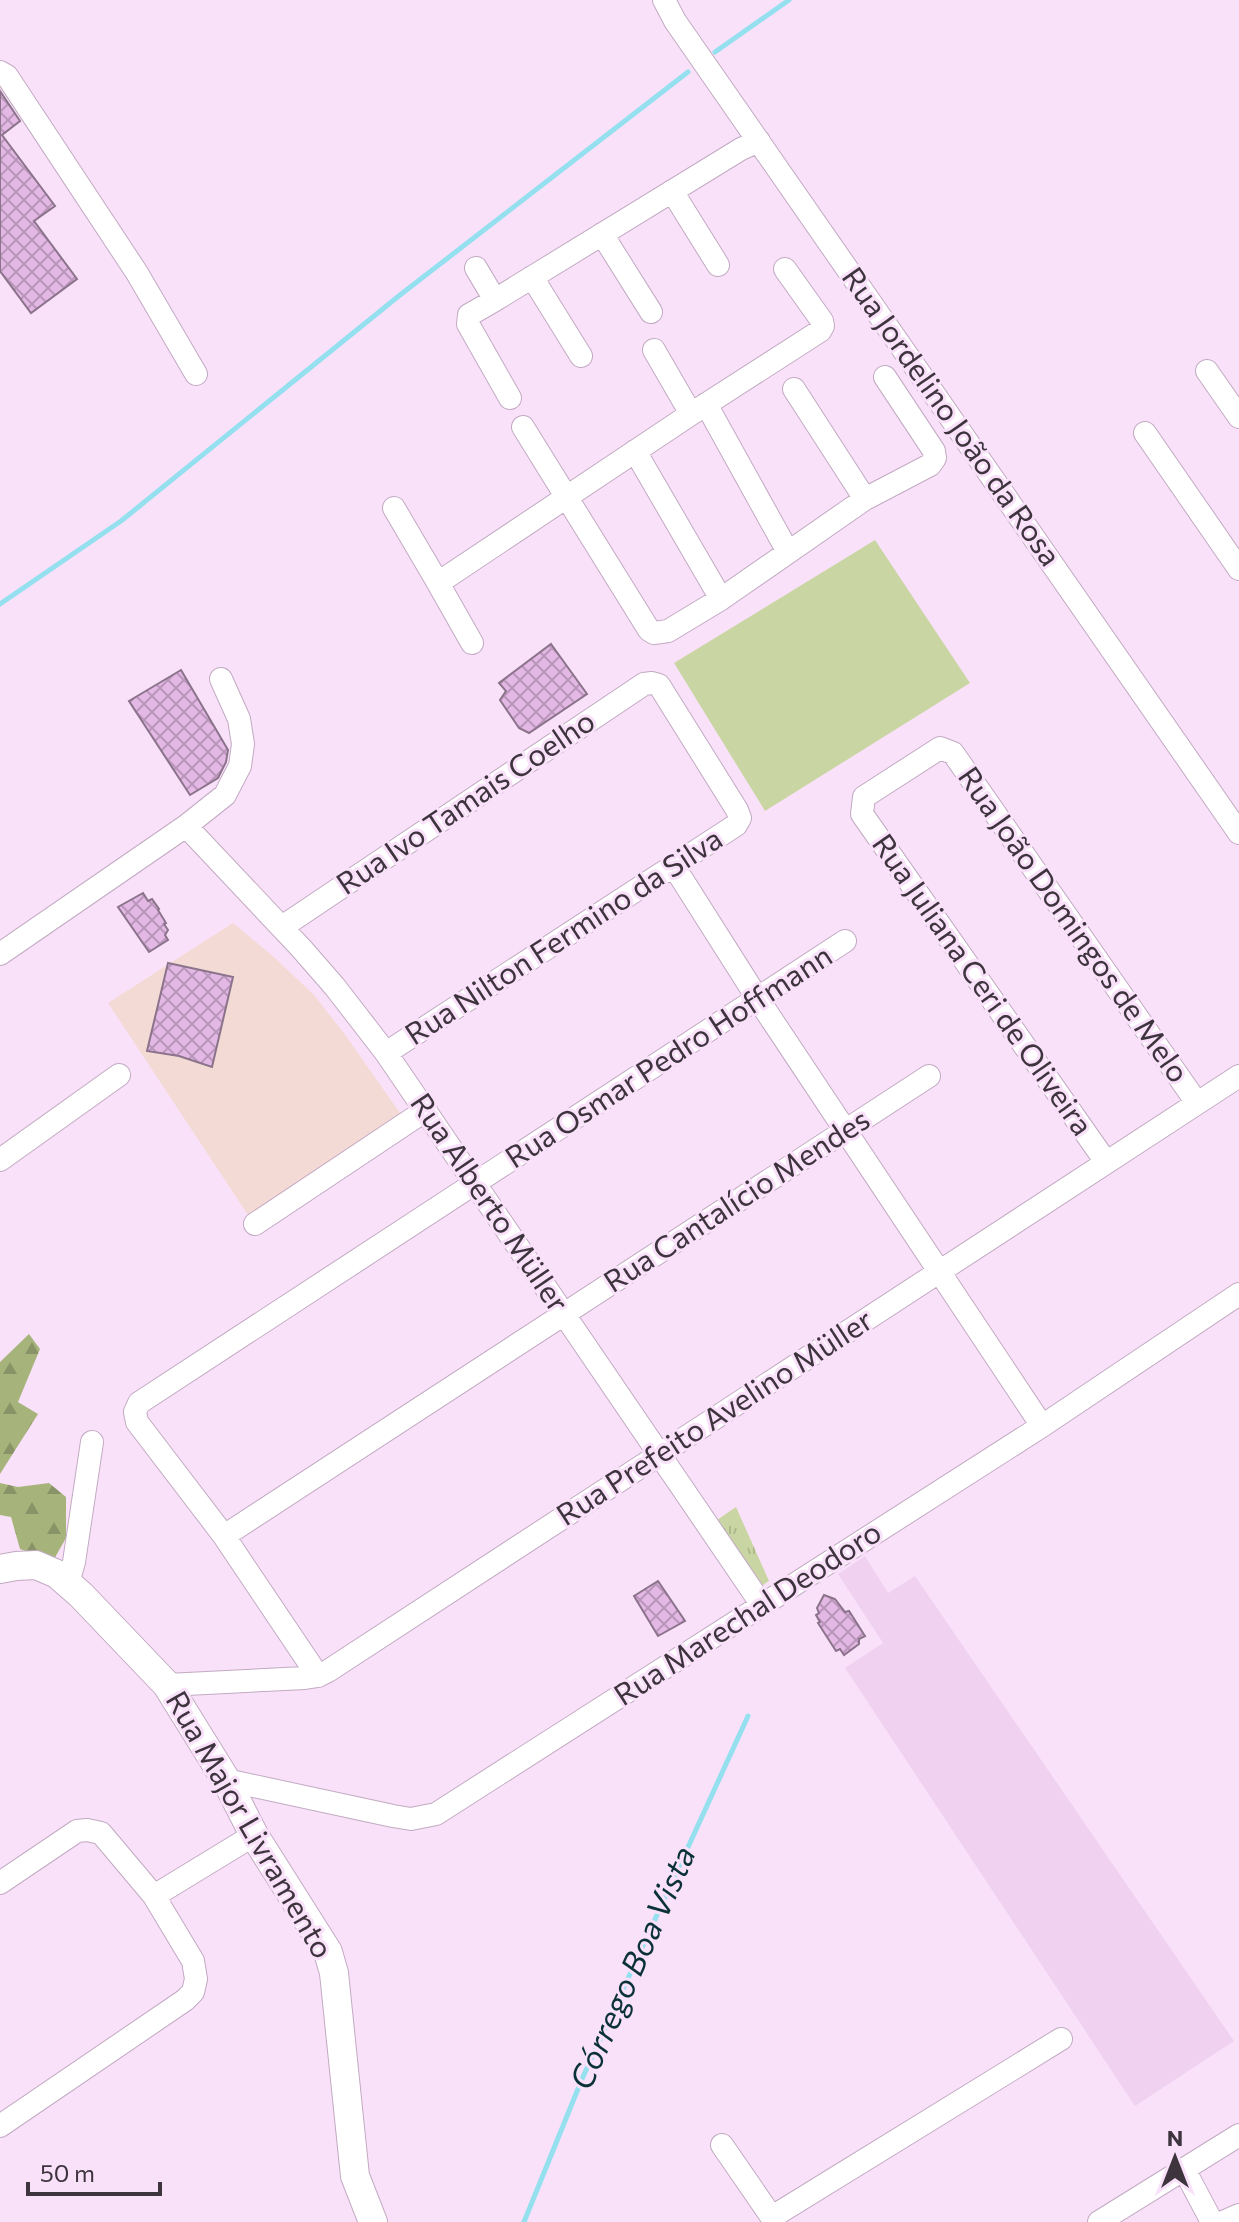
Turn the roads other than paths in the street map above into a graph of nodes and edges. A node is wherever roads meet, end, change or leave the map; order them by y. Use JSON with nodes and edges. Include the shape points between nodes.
{"nodes":[{"id":1,"x":664,"y":0,"type":"edge"},
{"id":2,"x":0,"y":72,"type":"edge"},
{"id":3,"x":759,"y":141,"type":"junction"},
{"id":4,"x":672,"y":191,"type":"junction"},
{"id":5,"x":602,"y":234,"type":"junction"},
{"id":6,"x":718,"y":265,"type":"dead end"},
{"id":7,"x":476,"y":268,"type":"dead end"},
{"id":8,"x":785,"y":269,"type":"dead end"},
{"id":9,"x":532,"y":277,"type":"junction"},
{"id":10,"x":495,"y":300,"type":"junction"},
{"id":11,"x":651,"y":312,"type":"dead end"},
{"id":12,"x":654,"y":350,"type":"dead end"},
{"id":13,"x":581,"y":356,"type":"dead end"},
{"id":14,"x":1207,"y":371,"type":"dead end"},
{"id":15,"x":196,"y":374,"type":"dead end"},
{"id":16,"x":885,"y":377,"type":"dead end"},
{"id":17,"x":794,"y":389,"type":"dead end"},
{"id":18,"x":510,"y":398,"type":"dead end"},
{"id":19,"x":699,"y":409,"type":"junction"},
{"id":20,"x":1239,"y":417,"type":"edge"},
{"id":21,"x":523,"y":427,"type":"dead end"},
{"id":22,"x":1145,"y":433,"type":"dead end"},
{"id":23,"x":635,"y":451,"type":"junction"},
{"id":24,"x":566,"y":497,"type":"junction"},
{"id":25,"x":865,"y":499,"type":"junction"},
{"id":26,"x":394,"y":508,"type":"dead end"},
{"id":27,"x":788,"y":552,"type":"junction"},
{"id":28,"x":1239,"y":569,"type":"edge"},
{"id":29,"x":438,"y":583,"type":"junction"},
{"id":30,"x":721,"y":599,"type":"junction"},
{"id":31,"x":472,"y":643,"type":"dead end"},
{"id":32,"x":221,"y":679,"type":"dead end"},
{"id":33,"x":862,"y":807,"type":"joint"},
{"id":34,"x":740,"y":818,"type":"joint"},
{"id":35,"x":186,"y":826,"type":"junction"},
{"id":36,"x":1239,"y":833,"type":"edge"},
{"id":37,"x":673,"y":865,"type":"junction"},
{"id":38,"x":282,"y":927,"type":"junction"},
{"id":39,"x":845,"y":941,"type":"dead end"},
{"id":40,"x":0,"y":954,"type":"edge"},
{"id":41,"x":758,"y":999,"type":"junction"},
{"id":42,"x":386,"y":1053,"type":"junction"},
{"id":43,"x":119,"y":1075,"type":"dead end"},
{"id":44,"x":929,"y":1076,"type":"dead end"},
{"id":45,"x":1239,"y":1076,"type":"edge"},
{"id":46,"x":1197,"y":1103,"type":"junction"},
{"id":47,"x":426,"y":1110,"type":"junction"},
{"id":48,"x":845,"y":1131,"type":"junction"},
{"id":49,"x":0,"y":1160,"type":"edge"},
{"id":50,"x":1106,"y":1162,"type":"junction"},
{"id":51,"x":475,"y":1183,"type":"junction"},
{"id":52,"x":255,"y":1224,"type":"dead end"},
{"id":53,"x":939,"y":1272,"type":"junction"},
{"id":54,"x":1239,"y":1294,"type":"edge"},
{"id":55,"x":564,"y":1314,"type":"junction"},
{"id":56,"x":1042,"y":1426,"type":"junction"},
{"id":57,"x":92,"y":1442,"type":"dead end"},
{"id":58,"x":660,"y":1454,"type":"junction"},
{"id":59,"x":224,"y":1536,"type":"junction"},
{"id":60,"x":0,"y":1569,"type":"edge"},
{"id":61,"x":68,"y":1583,"type":"junction"},
{"id":62,"x":762,"y":1605,"type":"junction"},
{"id":63,"x":318,"y":1676,"type":"junction"},
{"id":64,"x":167,"y":1685,"type":"junction"},
{"id":65,"x":226,"y":1780,"type":"junction"},
{"id":66,"x":254,"y":1835,"type":"junction"},
{"id":67,"x":0,"y":1883,"type":"edge"},
{"id":68,"x":154,"y":1896,"type":"junction"},
{"id":69,"x":1061,"y":2039,"type":"dead end"},
{"id":70,"x":0,"y":2126,"type":"edge"},
{"id":71,"x":1239,"y":2135,"type":"edge"},
{"id":72,"x":722,"y":2145,"type":"dead end"},
{"id":73,"x":1184,"y":2169,"type":"junction"},
{"id":74,"x":1239,"y":2215,"type":"edge"},
{"id":75,"x":774,"y":2220,"type":"edge"},
{"id":76,"x":373,"y":2222,"type":"edge"},
{"id":77,"x":1099,"y":2222,"type":"edge"},
{"id":78,"x":1212,"y":2222,"type":"edge"},
{"id":79,"x":1223,"y":2222,"type":"edge"}],
"edges":[{"from":1,"to":3,"type":"street","name":"Rua Jordelino João da Rosa"},
{"from":2,"to":15,"type":"street","via":[[137,273]]},
{"from":3,"to":4,"type":"street"},
{"from":3,"to":36,"type":"street","name":"Rua Jordelino João da Rosa","via":[[821,247]]},
{"from":4,"to":5,"type":"street"},
{"from":4,"to":6,"type":"street"},
{"from":5,"to":9,"type":"street"},
{"from":5,"to":11,"type":"street"},
{"from":7,"to":10,"type":"street"},
{"from":8,"to":19,"type":"street","via":[[822,321],[820,331]]},
{"from":9,"to":10,"type":"street"},
{"from":9,"to":13,"type":"street"},
{"from":10,"to":18,"type":"street","via":[[469,315],[468,324]]},
{"from":12,"to":19,"type":"street"},
{"from":14,"to":20,"type":"street"},
{"from":16,"to":25,"type":"street","via":[[935,458]]},
{"from":17,"to":25,"type":"street"},
{"from":19,"to":23,"type":"street"},
{"from":19,"to":27,"type":"street"},
{"from":21,"to":24,"type":"street"},
{"from":22,"to":28,"type":"street"},
{"from":23,"to":24,"type":"street"},
{"from":23,"to":30,"type":"street"},
{"from":24,"to":29,"type":"street"},
{"from":24,"to":30,"type":"street","via":[[649,630],[668,631]]},
{"from":25,"to":27,"type":"street"},
{"from":26,"to":29,"type":"street"},
{"from":27,"to":30,"type":"street"},
{"from":29,"to":31,"type":"street"},
{"from":32,"to":35,"type":"street","via":[[239,719],[240,766],[225,795]]},
{"from":33,"to":46,"type":"street","name":"Rua João Domingos de Melo","via":[[864,797],[940,748],[953,753]]},
{"from":33,"to":50,"type":"street","name":"Rua Juliana Ceri de Oliveira"},
{"from":34,"to":37,"type":"street","name":"Rua Nilton Fermino da Silva"},
{"from":34,"to":38,"type":"street","name":"Rua Ivo Tamais Coelho","via":[[659,685],[644,684]]},
{"from":35,"to":38,"type":"street","name":"Rua Alberto Müller"},
{"from":35,"to":40,"type":"street"},
{"from":37,"to":41,"type":"street"},
{"from":37,"to":42,"type":"street","name":"Rua Nilton Fermino da Silva"},
{"from":38,"to":42,"type":"street","name":"Rua Alberto Müller"},
{"from":39,"to":41,"type":"street","name":"Rua Osmar Pedro Hoffmann"},
{"from":41,"to":48,"type":"street"},
{"from":41,"to":51,"type":"street","name":"Rua Osmar Pedro Hoffmann"},
{"from":42,"to":47,"type":"street","name":"Rua Alberto Müller"},
{"from":43,"to":49,"type":"street"},
{"from":44,"to":48,"type":"street","name":"Rua Cantalício Mendes"},
{"from":45,"to":46,"type":"street","name":"Rua Prefeito Avelino Müller"},
{"from":46,"to":50,"type":"street","name":"Rua Prefeito Avelino Müller"},
{"from":47,"to":51,"type":"street","name":"Rua Alberto Müller"},
{"from":47,"to":52,"type":"street"},
{"from":48,"to":53,"type":"street"},
{"from":48,"to":55,"type":"street","name":"Rua Cantalício Mendes"},
{"from":50,"to":53,"type":"street","name":"Rua Prefeito Avelino Müller"},
{"from":51,"to":55,"type":"street","name":"Rua Alberto Müller"},
{"from":51,"to":59,"type":"street","name":"Rua Osmar Pedro Hoffmann","via":[[139,1403],[137,1422]]},
{"from":53,"to":56,"type":"street"},
{"from":53,"to":58,"type":"street","name":"Rua Prefeito Avelino Müller"},
{"from":54,"to":56,"type":"street","name":"Rua Marechal Deodoro"},
{"from":55,"to":58,"type":"street","name":"Rua Alberto Müller"},
{"from":55,"to":59,"type":"street","name":"Rua Cantalício Mendes"},
{"from":56,"to":62,"type":"street","name":"Rua Marechal Deodoro"},
{"from":57,"to":61,"type":"street"},
{"from":58,"to":62,"type":"street","name":"Rua Alberto Müller"},
{"from":58,"to":63,"type":"street","name":"Rua Prefeito Avelino Müller"},
{"from":59,"to":63,"type":"street"},
{"from":60,"to":61,"type":"main road","name":"Rua Major Livramento","via":[[36,1565]]},
{"from":61,"to":64,"type":"main road","name":"Rua Major Livramento"},
{"from":62,"to":65,"type":"street","name":"Rua Marechal Deodoro","via":[[436,1814],[411,1819]]},
{"from":63,"to":64,"type":"street","name":"Rua Prefeito Avelino Müller"},
{"from":64,"to":65,"type":"main road","name":"Rua Major Livramento"},
{"from":65,"to":66,"type":"main road","name":"Rua Major Livramento"},
{"from":66,"to":68,"type":"street"},
{"from":66,"to":76,"type":"main road","name":"Rua Major Livramento","via":[[328,1952],[355,2176]]},
{"from":67,"to":68,"type":"street","via":[[77,1831],[87,1830],[101,1833]]},
{"from":68,"to":70,"type":"street","via":[[193,1961],[193,1992]]},
{"from":69,"to":75,"type":"street"},
{"from":71,"to":73,"type":"street"},
{"from":72,"to":75,"type":"street"},
{"from":73,"to":77,"type":"street"},
{"from":73,"to":78,"type":"street"},
{"from":74,"to":79,"type":"street"}]}
